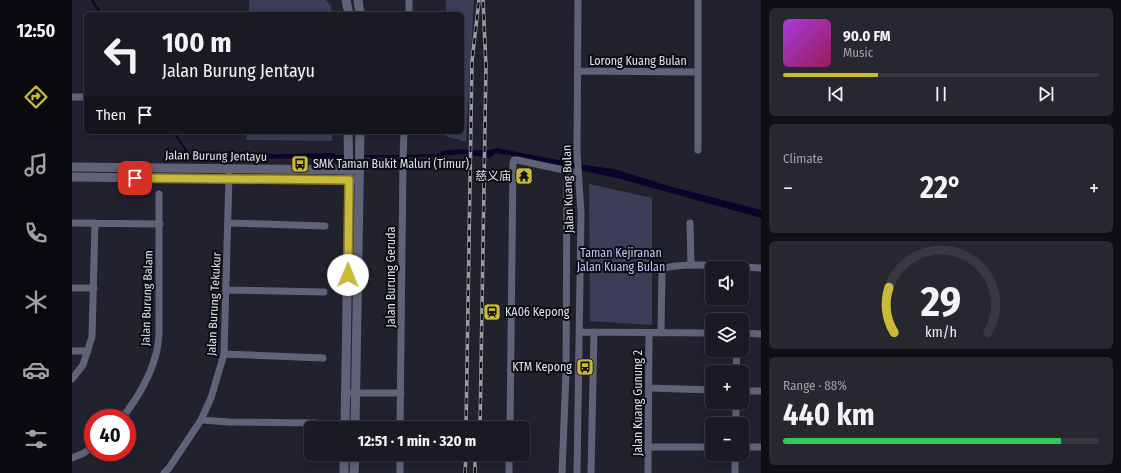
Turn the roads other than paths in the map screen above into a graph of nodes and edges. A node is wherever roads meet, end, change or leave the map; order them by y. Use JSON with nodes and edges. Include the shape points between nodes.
{"nodes":[{"id":1,"x":346,"y":0,"type":"edge"},
{"id":2,"x":358,"y":0,"type":"edge"},
{"id":3,"x":410,"y":0,"type":"edge"},
{"id":4,"x":578,"y":0,"type":"edge"},
{"id":5,"x":698,"y":0,"type":"edge"},
{"id":6,"x":349,"y":12,"type":"edge"},
{"id":7,"x":360,"y":12,"type":"edge"},
{"id":8,"x":409,"y":12,"type":"edge"},
{"id":9,"x":578,"y":72,"type":"junction"},
{"id":10,"x":698,"y":72,"type":"junction"},
{"id":11,"x":72,"y":97,"type":"edge"},
{"id":12,"x":84,"y":97,"type":"edge"},
{"id":13,"x":348,"y":134,"type":"edge"},
{"id":14,"x":360,"y":134,"type":"edge"},
{"id":15,"x":404,"y":134,"type":"edge"},
{"id":16,"x":698,"y":150,"type":"dead end"},
{"id":17,"x":360,"y":165,"type":"junction"},
{"id":18,"x":349,"y":166,"type":"junction"},
{"id":19,"x":72,"y":167,"type":"edge"},
{"id":20,"x":229,"y":168,"type":"junction"},
{"id":21,"x":567,"y":170,"type":"junction"},
{"id":22,"x":578,"y":172,"type":"junction"},
{"id":23,"x":72,"y":178,"type":"edge"},
{"id":24,"x":229,"y":179,"type":"junction"},
{"id":25,"x":349,"y":180,"type":"junction"},
{"id":26,"x":360,"y":180,"type":"junction"},
{"id":27,"x":159,"y":194,"type":"dead end"},
{"id":28,"x":72,"y":223,"type":"edge"},
{"id":29,"x":95,"y":223,"type":"junction"},
{"id":30,"x":228,"y":223,"type":"junction"},
{"id":31,"x":690,"y":223,"type":"dead end"},
{"id":32,"x":160,"y":224,"type":"junction"},
{"id":33,"x":325,"y":226,"type":"dead end"},
{"id":34,"x":691,"y":265,"type":"junction"},
{"id":35,"x":761,"y":268,"type":"edge"},
{"id":36,"x":72,"y":288,"type":"edge"},
{"id":37,"x":94,"y":288,"type":"junction"},
{"id":38,"x":226,"y":290,"type":"junction"},
{"id":39,"x":324,"y":292,"type":"dead end"},
{"id":40,"x":580,"y":332,"type":"junction"},
{"id":41,"x":594,"y":332,"type":"junction"},
{"id":42,"x":649,"y":333,"type":"junction"},
{"id":43,"x":661,"y":333,"type":"junction"},
{"id":44,"x":705,"y":333,"type":"edge"},
{"id":45,"x":749,"y":333,"type":"edge"},
{"id":46,"x":761,"y":334,"type":"edge"},
{"id":47,"x":72,"y":351,"type":"edge"},
{"id":48,"x":88,"y":351,"type":"junction"},
{"id":49,"x":224,"y":354,"type":"junction"},
{"id":50,"x":323,"y":358,"type":"dead end"},
{"id":51,"x":72,"y":379,"type":"edge"},
{"id":52,"x":649,"y":388,"type":"junction"},
{"id":53,"x":705,"y":390,"type":"edge"},
{"id":54,"x":749,"y":391,"type":"edge"},
{"id":55,"x":761,"y":391,"type":"edge"},
{"id":56,"x":345,"y":393,"type":"junction"},
{"id":57,"x":401,"y":393,"type":"junction"},
{"id":58,"x":355,"y":394,"type":"junction"},
{"id":59,"x":128,"y":409,"type":"edge"},
{"id":60,"x":201,"y":420,"type":"junction"},
{"id":61,"x":345,"y":421,"type":"edge"},
{"id":62,"x":355,"y":421,"type":"edge"},
{"id":63,"x":400,"y":421,"type":"edge"},
{"id":64,"x":510,"y":421,"type":"edge"},
{"id":65,"x":304,"y":423,"type":"edge"},
{"id":66,"x":648,"y":447,"type":"junction"},
{"id":67,"x":705,"y":447,"type":"edge"},
{"id":68,"x":749,"y":447,"type":"edge"},
{"id":69,"x":761,"y":447,"type":"edge"},
{"id":70,"x":84,"y":453,"type":"edge"},
{"id":71,"x":72,"y":458,"type":"edge"},
{"id":72,"x":344,"y":461,"type":"edge"},
{"id":73,"x":354,"y":461,"type":"edge"},
{"id":74,"x":400,"y":461,"type":"edge"},
{"id":75,"x":509,"y":461,"type":"edge"},
{"id":76,"x":736,"y":461,"type":"edge"},
{"id":77,"x":167,"y":470,"type":"edge"},
{"id":78,"x":175,"y":473,"type":"edge"},
{"id":79,"x":344,"y":473,"type":"edge"},
{"id":80,"x":354,"y":473,"type":"edge"},
{"id":81,"x":400,"y":473,"type":"edge"},
{"id":82,"x":509,"y":473,"type":"edge"},
{"id":83,"x":562,"y":473,"type":"edge"},
{"id":84,"x":578,"y":473,"type":"edge"},
{"id":85,"x":591,"y":473,"type":"edge"},
{"id":86,"x":648,"y":473,"type":"edge"},
{"id":87,"x":735,"y":473,"type":"edge"}],
"edges":[{"from":1,"to":6,"type":"street"},
{"from":2,"to":7,"type":"street"},
{"from":3,"to":8,"type":"street"},
{"from":4,"to":9,"type":"street","name":"Jalan Kuang Bulan"},
{"from":5,"to":10,"type":"street","name":"Lorong Kuang Bulan"},
{"from":9,"to":10,"type":"street","name":"Lorong Kuang Bulan"},
{"from":9,"to":22,"type":"street","name":"Jalan Kuang Bulan"},
{"from":10,"to":16,"type":"street","name":"Lorong Kuang Bulan"},
{"from":11,"to":12,"type":"street"},
{"from":13,"to":18,"type":"street"},
{"from":14,"to":17,"type":"street"},
{"from":15,"to":57,"type":"street","name":"Jalan Burung Geruda"},
{"from":17,"to":18,"type":"street","name":"Jalan Burung Jentayu"},
{"from":17,"to":26,"type":"street"},
{"from":18,"to":20,"type":"street","name":"Jalan Burung Jentayu"},
{"from":18,"to":25,"type":"street"},
{"from":19,"to":20,"type":"street","name":"Jalan Burung Jentayu"},
{"from":20,"to":24,"type":"street","name":"Jalan Burung Tekukur"},
{"from":21,"to":22,"type":"street"},
{"from":21,"to":64,"type":"street","via":[[517,160],[513,163]]},
{"from":21,"to":83,"type":"street","via":[[566,374]]},
{"from":22,"to":40,"type":"street","name":"Jalan Kuang Bulan","via":[[581,213]]},
{"from":23,"to":24,"type":"street","name":"Jalan Burung Jentayu"},
{"from":24,"to":25,"type":"street","name":"Jalan Burung Jentayu"},
{"from":24,"to":30,"type":"street","name":"Jalan Burung Tekukur"},
{"from":25,"to":26,"type":"street","name":"Jalan Burung Jentayu"},
{"from":25,"to":56,"type":"street"},
{"from":26,"to":58,"type":"street"},
{"from":27,"to":32,"type":"street","name":"Jalan Burung Balam"},
{"from":28,"to":29,"type":"street"},
{"from":29,"to":32,"type":"street"},
{"from":29,"to":37,"type":"street"},
{"from":30,"to":33,"type":"street"},
{"from":30,"to":38,"type":"street","name":"Jalan Burung Tekukur"},
{"from":31,"to":34,"type":"street"},
{"from":32,"to":59,"type":"street","name":"Jalan Burung Balam","via":[[159,335],[156,354],[141,390]]},
{"from":34,"to":35,"type":"street"},
{"from":34,"to":43,"type":"street","via":[[668,266],[663,269]]},
{"from":36,"to":37,"type":"street"},
{"from":37,"to":48,"type":"street","via":[[93,329]]},
{"from":38,"to":39,"type":"street"},
{"from":38,"to":49,"type":"street","name":"Jalan Burung Tekukur"},
{"from":40,"to":41,"type":"street"},
{"from":40,"to":84,"type":"street","name":"Jalan Kuang Bulan"},
{"from":41,"to":42,"type":"street"},
{"from":41,"to":85,"type":"street"},
{"from":42,"to":43,"type":"street"},
{"from":42,"to":52,"type":"street","name":"Jalan Kuang Gunung 2"},
{"from":43,"to":44,"type":"street"},
{"from":45,"to":46,"type":"street"},
{"from":47,"to":48,"type":"street"},
{"from":48,"to":51,"type":"street","via":[[83,366]]},
{"from":49,"to":50,"type":"street"},
{"from":49,"to":60,"type":"street","name":"Jalan Burung Tekukur","via":[[211,398]]},
{"from":52,"to":53,"type":"street"},
{"from":52,"to":66,"type":"street","name":"Jalan Kuang Gunung 2"},
{"from":54,"to":55,"type":"street"},
{"from":56,"to":58,"type":"street"},
{"from":56,"to":61,"type":"street"},
{"from":57,"to":58,"type":"street"},
{"from":57,"to":63,"type":"street","name":"Jalan Burung Geruda"},
{"from":58,"to":62,"type":"street"},
{"from":60,"to":65,"type":"street"},
{"from":60,"to":77,"type":"street","name":"Jalan Burung Tekukur"},
{"from":66,"to":67,"type":"street"},
{"from":66,"to":86,"type":"street","name":"Jalan Kuang Gunung 2"},
{"from":68,"to":69,"type":"street"},
{"from":70,"to":71,"type":"street"},
{"from":72,"to":79,"type":"street"},
{"from":73,"to":80,"type":"street"},
{"from":74,"to":81,"type":"street"},
{"from":75,"to":82,"type":"street"},
{"from":76,"to":87,"type":"street"},
{"from":77,"to":78,"type":"street"}]}
